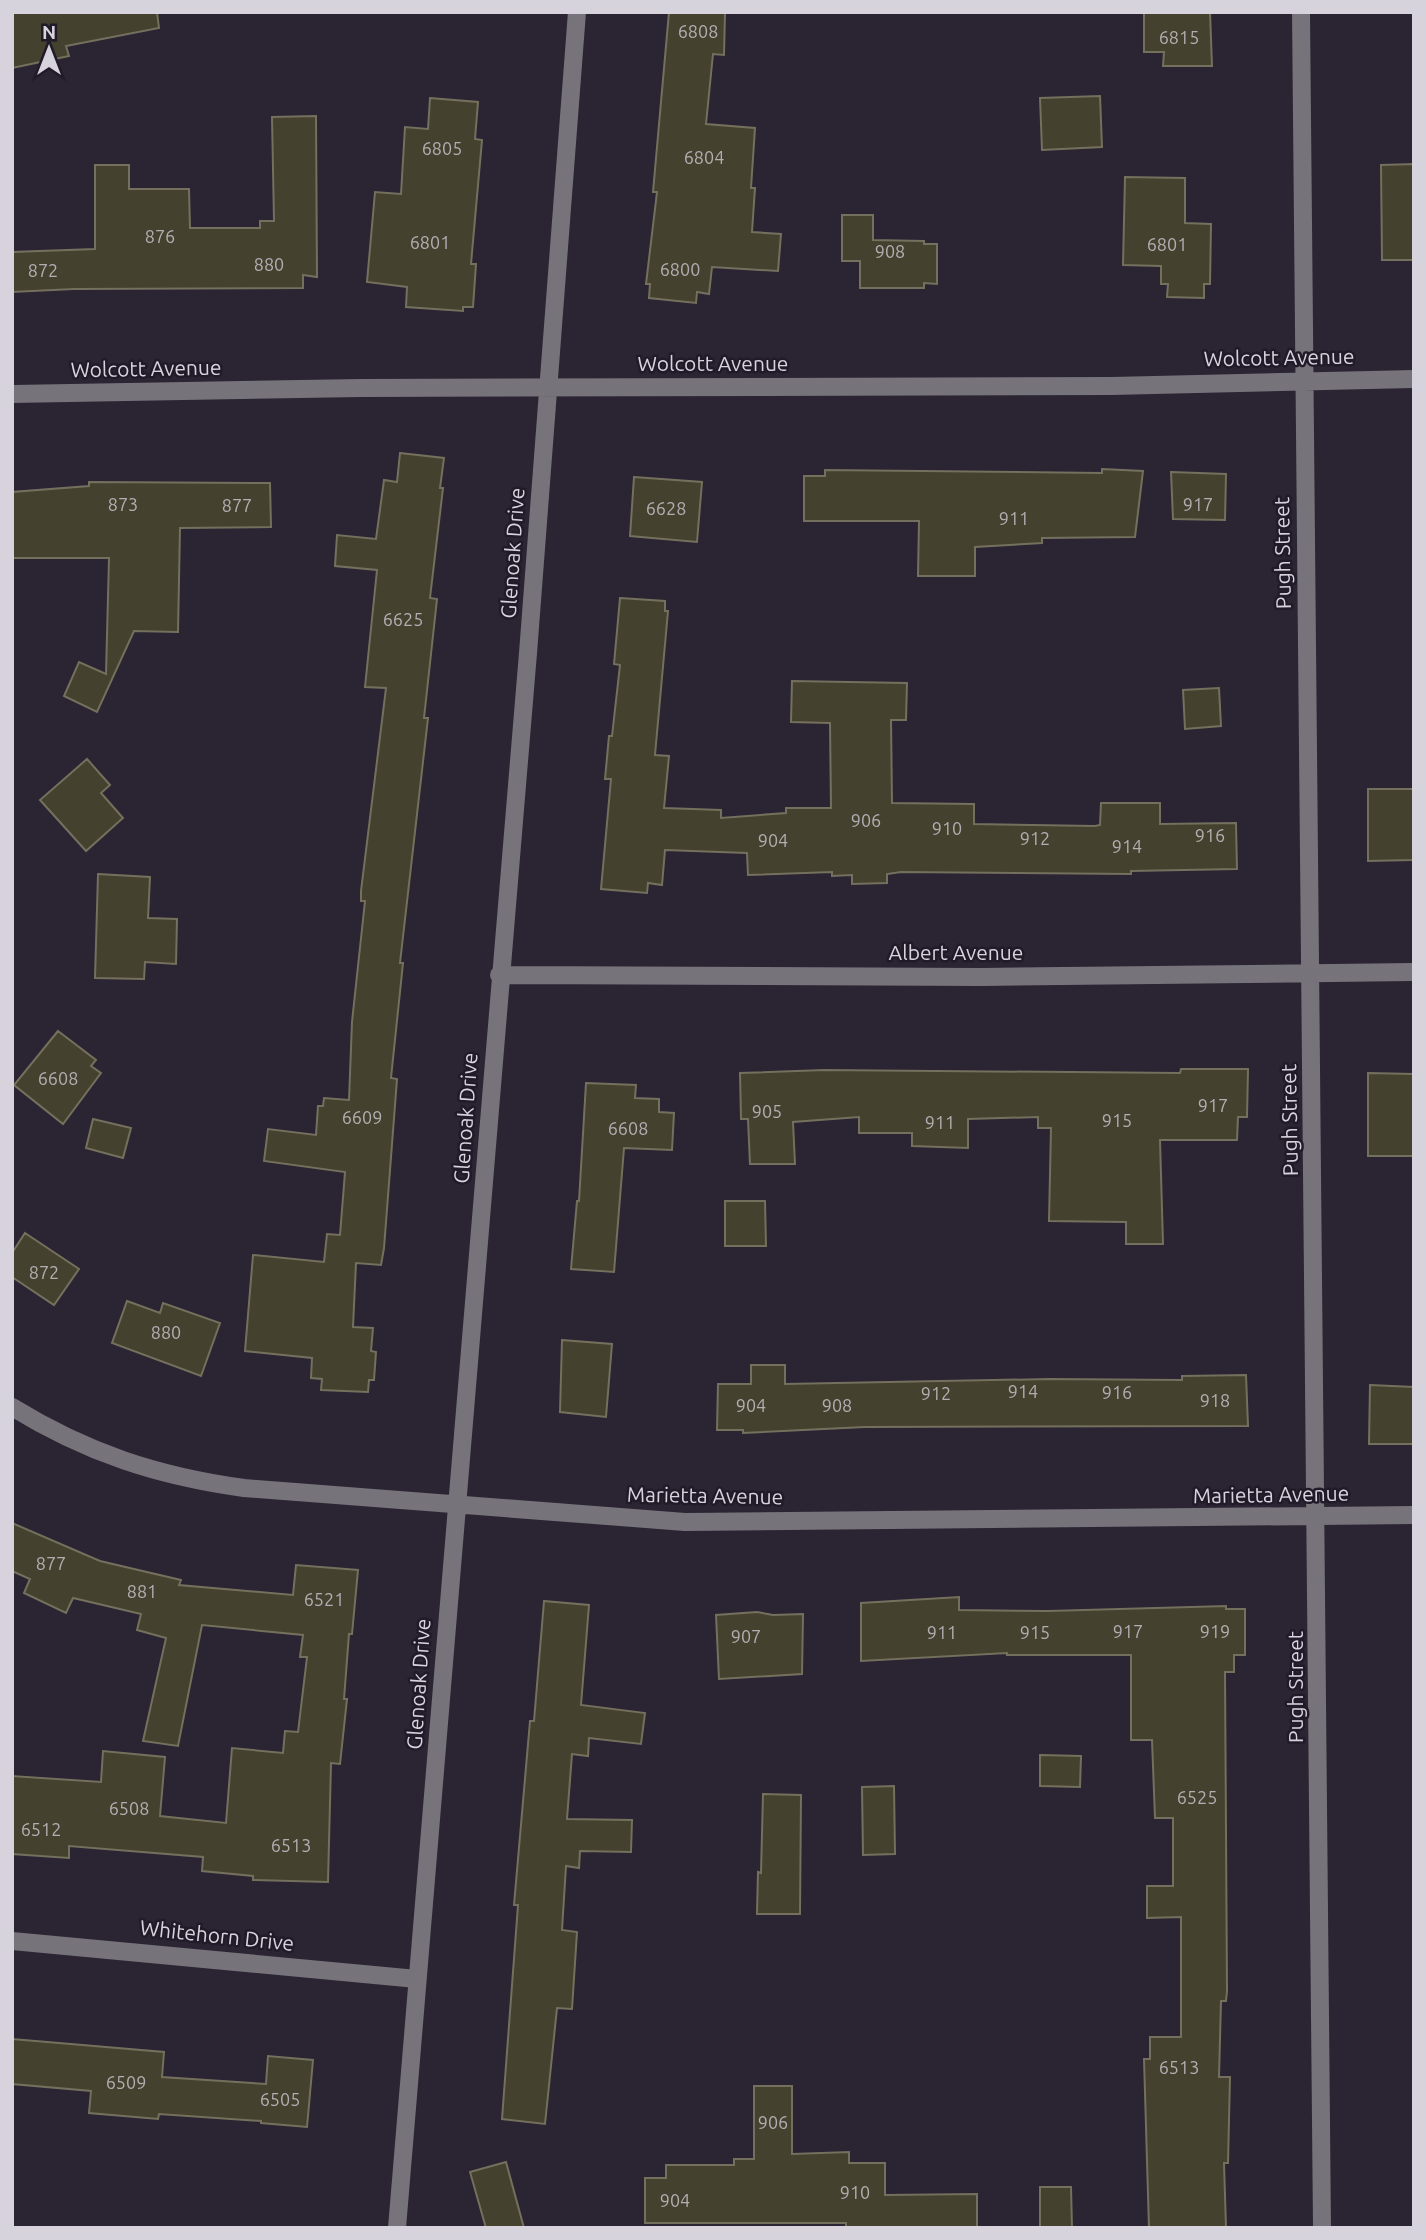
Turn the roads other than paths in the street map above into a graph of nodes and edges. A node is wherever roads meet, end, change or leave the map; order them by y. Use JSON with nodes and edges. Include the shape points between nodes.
{"nodes":[{"id":1,"x":577,"y":12,"type":"edge"},
{"id":2,"x":1301,"y":12,"type":"edge"},
{"id":3,"x":1414,"y":379,"type":"edge"},
{"id":4,"x":1303,"y":380,"type":"junction"},
{"id":5,"x":549,"y":387,"type":"junction"},
{"id":6,"x":12,"y":394,"type":"edge"},
{"id":7,"x":1414,"y":972,"type":"edge"},
{"id":8,"x":1311,"y":973,"type":"junction"},
{"id":9,"x":499,"y":975,"type":"junction"},
{"id":10,"x":12,"y":1407,"type":"edge"},
{"id":11,"x":455,"y":1504,"type":"junction"},
{"id":12,"x":1414,"y":1515,"type":"edge"},
{"id":13,"x":1317,"y":1518,"type":"junction"},
{"id":14,"x":12,"y":1941,"type":"edge"},
{"id":15,"x":417,"y":1979,"type":"junction"},
{"id":16,"x":397,"y":2228,"type":"edge"},
{"id":17,"x":1322,"y":2228,"type":"edge"}],
"edges":[{"from":1,"to":5,"type":"street","name":"Glenoak Drive"},
{"from":2,"to":4,"type":"street","name":"Pugh Street"},
{"from":3,"to":4,"type":"street","name":"Wolcott Avenue"},
{"from":4,"to":5,"type":"street","name":"Wolcott Avenue","via":[[1111,386]]},
{"from":4,"to":8,"type":"street","name":"Pugh Street"},
{"from":5,"to":6,"type":"street","name":"Wolcott Avenue"},
{"from":5,"to":9,"type":"street","name":"Glenoak Drive"},
{"from":7,"to":8,"type":"street","name":"Albert Avenue"},
{"from":8,"to":9,"type":"street","name":"Albert Avenue"},
{"from":8,"to":13,"type":"street","name":"Pugh Street"},
{"from":9,"to":11,"type":"street","name":"Glenoak Drive"},
{"from":10,"to":11,"type":"street","name":"Marietta Avenue","via":[[105,1456],[187,1480]]},
{"from":11,"to":13,"type":"street","name":"Marietta Avenue","via":[[685,1522]]},
{"from":11,"to":15,"type":"street","name":"Glenoak Drive"},
{"from":12,"to":13,"type":"street","name":"Marietta Avenue"},
{"from":13,"to":17,"type":"street","name":"Pugh Street"},
{"from":14,"to":15,"type":"street","name":"Whitehorn Drive"},
{"from":15,"to":16,"type":"street","name":"Glenoak Drive"}]}
